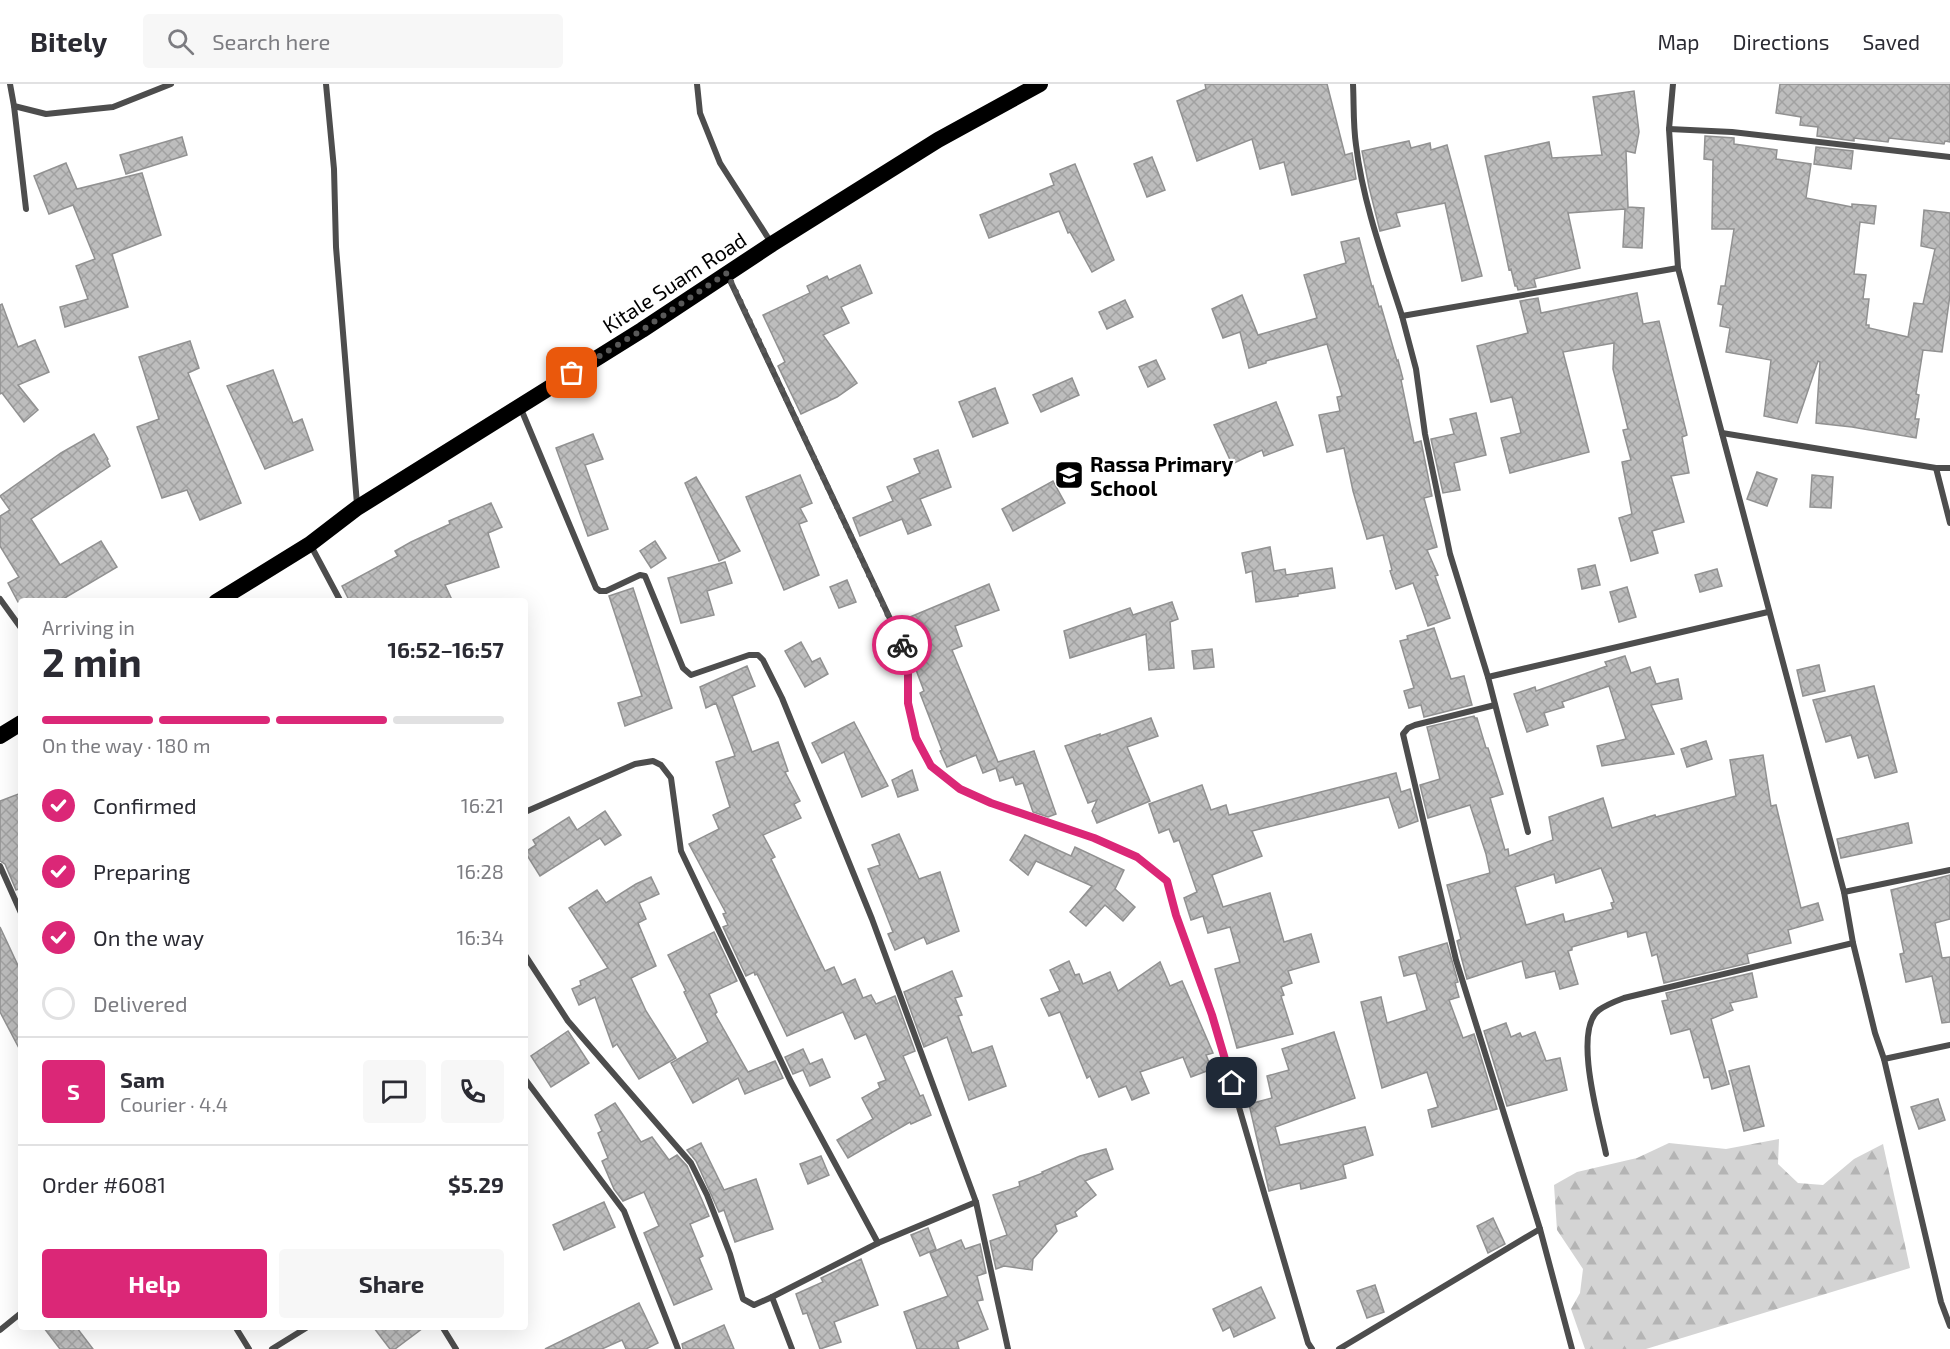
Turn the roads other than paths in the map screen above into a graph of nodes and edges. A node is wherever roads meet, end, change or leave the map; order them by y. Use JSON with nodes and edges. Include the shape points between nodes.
{"nodes":[{"id":1,"x":10,"y":84,"type":"edge"},
{"id":2,"x":171,"y":84,"type":"edge"},
{"id":3,"x":326,"y":84,"type":"edge"},
{"id":4,"x":697,"y":84,"type":"edge"},
{"id":5,"x":1040,"y":84,"type":"edge"},
{"id":6,"x":1353,"y":84,"type":"edge"},
{"id":7,"x":1673,"y":84,"type":"edge"},
{"id":8,"x":14,"y":106,"type":"junction"},
{"id":9,"x":1669,"y":129,"type":"junction"},
{"id":10,"x":1950,"y":157,"type":"edge"},
{"id":11,"x":26,"y":209,"type":"dead end"},
{"id":12,"x":772,"y":244,"type":"junction"},
{"id":13,"x":1678,"y":268,"type":"junction"},
{"id":14,"x":727,"y":273,"type":"junction"},
{"id":15,"x":1402,"y":316,"type":"junction"},
{"id":16,"x":519,"y":405,"type":"junction"},
{"id":17,"x":1722,"y":433,"type":"junction"},
{"id":18,"x":1936,"y":468,"type":"junction"},
{"id":19,"x":1950,"y":468,"type":"edge"},
{"id":20,"x":357,"y":508,"type":"junction"},
{"id":21,"x":1950,"y":523,"type":"edge"},
{"id":22,"x":310,"y":544,"type":"junction"},
{"id":23,"x":222,"y":598,"type":"edge"},
{"id":24,"x":339,"y":598,"type":"edge"},
{"id":25,"x":0,"y":599,"type":"edge"},
{"id":26,"x":1768,"y":612,"type":"junction"},
{"id":27,"x":18,"y":624,"type":"edge"},
{"id":28,"x":1488,"y":676,"type":"junction"},
{"id":29,"x":1495,"y":705,"type":"junction"},
{"id":30,"x":18,"y":725,"type":"edge"},
{"id":31,"x":0,"y":736,"type":"edge"},
{"id":32,"x":528,"y":812,"type":"edge"},
{"id":33,"x":1528,"y":832,"type":"dead end"},
{"id":34,"x":0,"y":866,"type":"edge"},
{"id":35,"x":1950,"y":870,"type":"edge"},
{"id":36,"x":1844,"y":892,"type":"junction"},
{"id":37,"x":18,"y":906,"type":"edge"},
{"id":38,"x":1853,"y":943,"type":"junction"},
{"id":39,"x":528,"y":960,"type":"edge"},
{"id":40,"x":1950,"y":1045,"type":"edge"},
{"id":41,"x":1884,"y":1059,"type":"junction"},
{"id":42,"x":528,"y":1083,"type":"edge"},
{"id":43,"x":1606,"y":1154,"type":"dead end"},
{"id":44,"x":976,"y":1202,"type":"junction"},
{"id":45,"x":1540,"y":1229,"type":"junction"},
{"id":46,"x":878,"y":1243,"type":"junction"},
{"id":47,"x":772,"y":1297,"type":"junction"},
{"id":48,"x":18,"y":1315,"type":"edge"},
{"id":49,"x":1950,"y":1326,"type":"edge"},
{"id":50,"x":0,"y":1330,"type":"edge"},
{"id":51,"x":237,"y":1330,"type":"edge"},
{"id":52,"x":303,"y":1330,"type":"edge"},
{"id":53,"x":444,"y":1330,"type":"edge"},
{"id":54,"x":249,"y":1349,"type":"edge"},
{"id":55,"x":272,"y":1349,"type":"edge"},
{"id":56,"x":456,"y":1349,"type":"edge"},
{"id":57,"x":678,"y":1349,"type":"edge"},
{"id":58,"x":792,"y":1349,"type":"edge"},
{"id":59,"x":1008,"y":1349,"type":"edge"},
{"id":60,"x":1312,"y":1349,"type":"edge"},
{"id":61,"x":1339,"y":1349,"type":"edge"},
{"id":62,"x":1572,"y":1349,"type":"edge"}],
"edges":[{"from":1,"to":8,"type":"street"},
{"from":2,"to":8,"type":"street","via":[[113,106],[46,114]]},
{"from":3,"to":20,"type":"street"},
{"from":4,"to":12,"type":"street","via":[[700,112],[720,163]]},
{"from":5,"to":12,"type":"highway","name":"Kitale Suam Road","via":[[938,140]]},
{"from":6,"to":15,"type":"street","via":[[1356,145],[1364,187]]},
{"from":7,"to":9,"type":"street"},
{"from":8,"to":11,"type":"street"},
{"from":9,"to":10,"type":"street","via":[[1732,132]]},
{"from":9,"to":13,"type":"street"},
{"from":12,"to":14,"type":"highway","name":"Kitale Suam Road"},
{"from":13,"to":15,"type":"street"},
{"from":13,"to":17,"type":"street"},
{"from":14,"to":16,"type":"highway","name":"Kitale Suam Road"},
{"from":14,"to":60,"type":"street","via":[[902,644],[916,738],[931,766],[960,789],[991,803],[1137,857],[1167,881],[1212,1015]]},
{"from":15,"to":28,"type":"street","via":[[1416,369],[1450,554]]},
{"from":16,"to":20,"type":"highway","name":"Kitale Suam Road"},
{"from":16,"to":44,"type":"street","via":[[596,588],[606,591],[640,574],[645,576],[683,668],[691,675],[748,655],[763,660],[872,919]]},
{"from":17,"to":18,"type":"street"},
{"from":17,"to":26,"type":"street"},
{"from":18,"to":19,"type":"street"},
{"from":18,"to":21,"type":"street"},
{"from":20,"to":22,"type":"highway","name":"Kitale Suam Road"},
{"from":22,"to":23,"type":"highway","name":"Kitale Suam Road"},
{"from":22,"to":24,"type":"street"},
{"from":25,"to":27,"type":"street"},
{"from":26,"to":28,"type":"street"},
{"from":26,"to":36,"type":"street"},
{"from":28,"to":29,"type":"street"},
{"from":29,"to":33,"type":"street"},
{"from":29,"to":45,"type":"street","via":[[1415,725],[1403,734],[1456,960]]},
{"from":30,"to":31,"type":"highway"},
{"from":32,"to":46,"type":"street","via":[[635,764],[653,761],[661,765],[671,778],[681,851],[791,1082]]},
{"from":34,"to":37,"type":"street"},
{"from":35,"to":36,"type":"street"},
{"from":36,"to":38,"type":"street"},
{"from":38,"to":41,"type":"street"},
{"from":38,"to":43,"type":"street","via":[[1624,998],[1597,1011],[1588,1031],[1587,1061]]},
{"from":39,"to":47,"type":"street","via":[[568,1021],[691,1163],[726,1244],[743,1299],[754,1305]]},
{"from":40,"to":41,"type":"street"},
{"from":41,"to":49,"type":"street"},
{"from":42,"to":57,"type":"street","via":[[624,1211]]},
{"from":44,"to":46,"type":"street"},
{"from":44,"to":59,"type":"street"},
{"from":45,"to":61,"type":"street"},
{"from":45,"to":62,"type":"street"},
{"from":46,"to":47,"type":"street"},
{"from":47,"to":58,"type":"street"},
{"from":48,"to":50,"type":"street"},
{"from":51,"to":54,"type":"street"},
{"from":52,"to":55,"type":"street"},
{"from":53,"to":56,"type":"street"}]}
